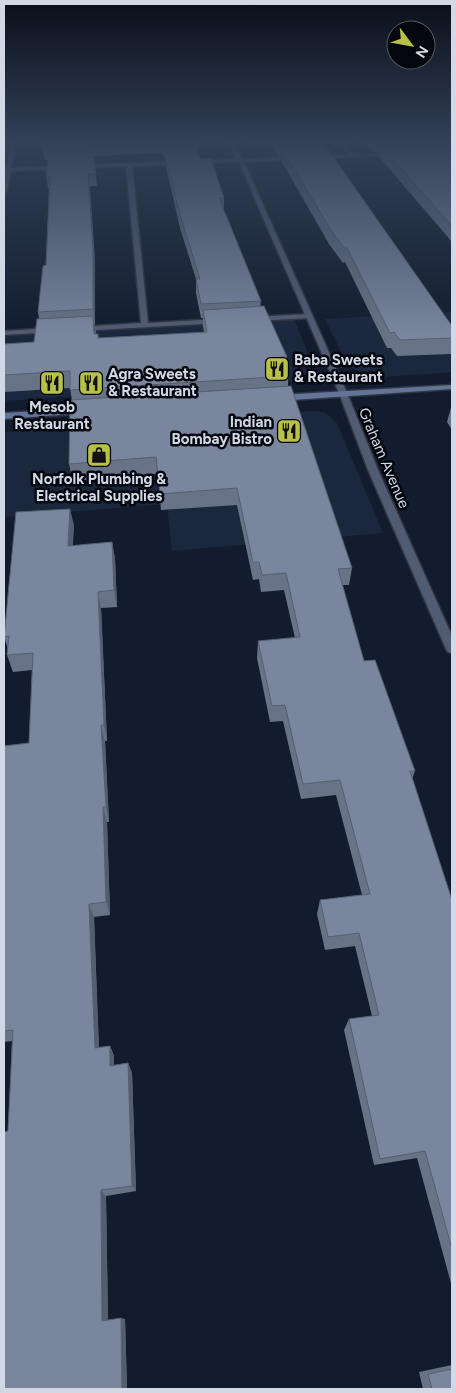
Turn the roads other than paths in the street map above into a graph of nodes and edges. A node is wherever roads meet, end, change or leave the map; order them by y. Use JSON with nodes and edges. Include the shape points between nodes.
{"nodes":[{"id":1,"x":133,"y":206,"type":"edge"},
{"id":2,"x":261,"y":206,"type":"edge"},
{"id":3,"x":308,"y":316,"type":"junction"},
{"id":4,"x":230,"y":320,"type":"edge"},
{"id":5,"x":240,"y":320,"type":"edge"},
{"id":6,"x":145,"y":325,"type":"junction"},
{"id":7,"x":70,"y":329,"type":"edge"},
{"id":8,"x":60,"y":330,"type":"edge"},
{"id":9,"x":4,"y":332,"type":"edge"},
{"id":10,"x":452,"y":387,"type":"edge"},
{"id":11,"x":343,"y":393,"type":"junction"},
{"id":12,"x":270,"y":398,"type":"edge"},
{"id":13,"x":92,"y":410,"type":"edge"},
{"id":14,"x":4,"y":416,"type":"edge"},
{"id":15,"x":452,"y":649,"type":"edge"}],
"edges":[{"from":1,"to":6,"type":"street"},
{"from":2,"to":3,"type":"street","name":"Graham Avenue"},
{"from":3,"to":5,"type":"street"},
{"from":3,"to":11,"type":"street","name":"Graham Avenue"},
{"from":4,"to":6,"type":"street"},
{"from":6,"to":7,"type":"street"},
{"from":8,"to":9,"type":"street"},
{"from":10,"to":11,"type":"street"},
{"from":11,"to":12,"type":"street"},
{"from":11,"to":15,"type":"street","name":"Graham Avenue","via":[[373,470]]},
{"from":13,"to":14,"type":"street"}]}
